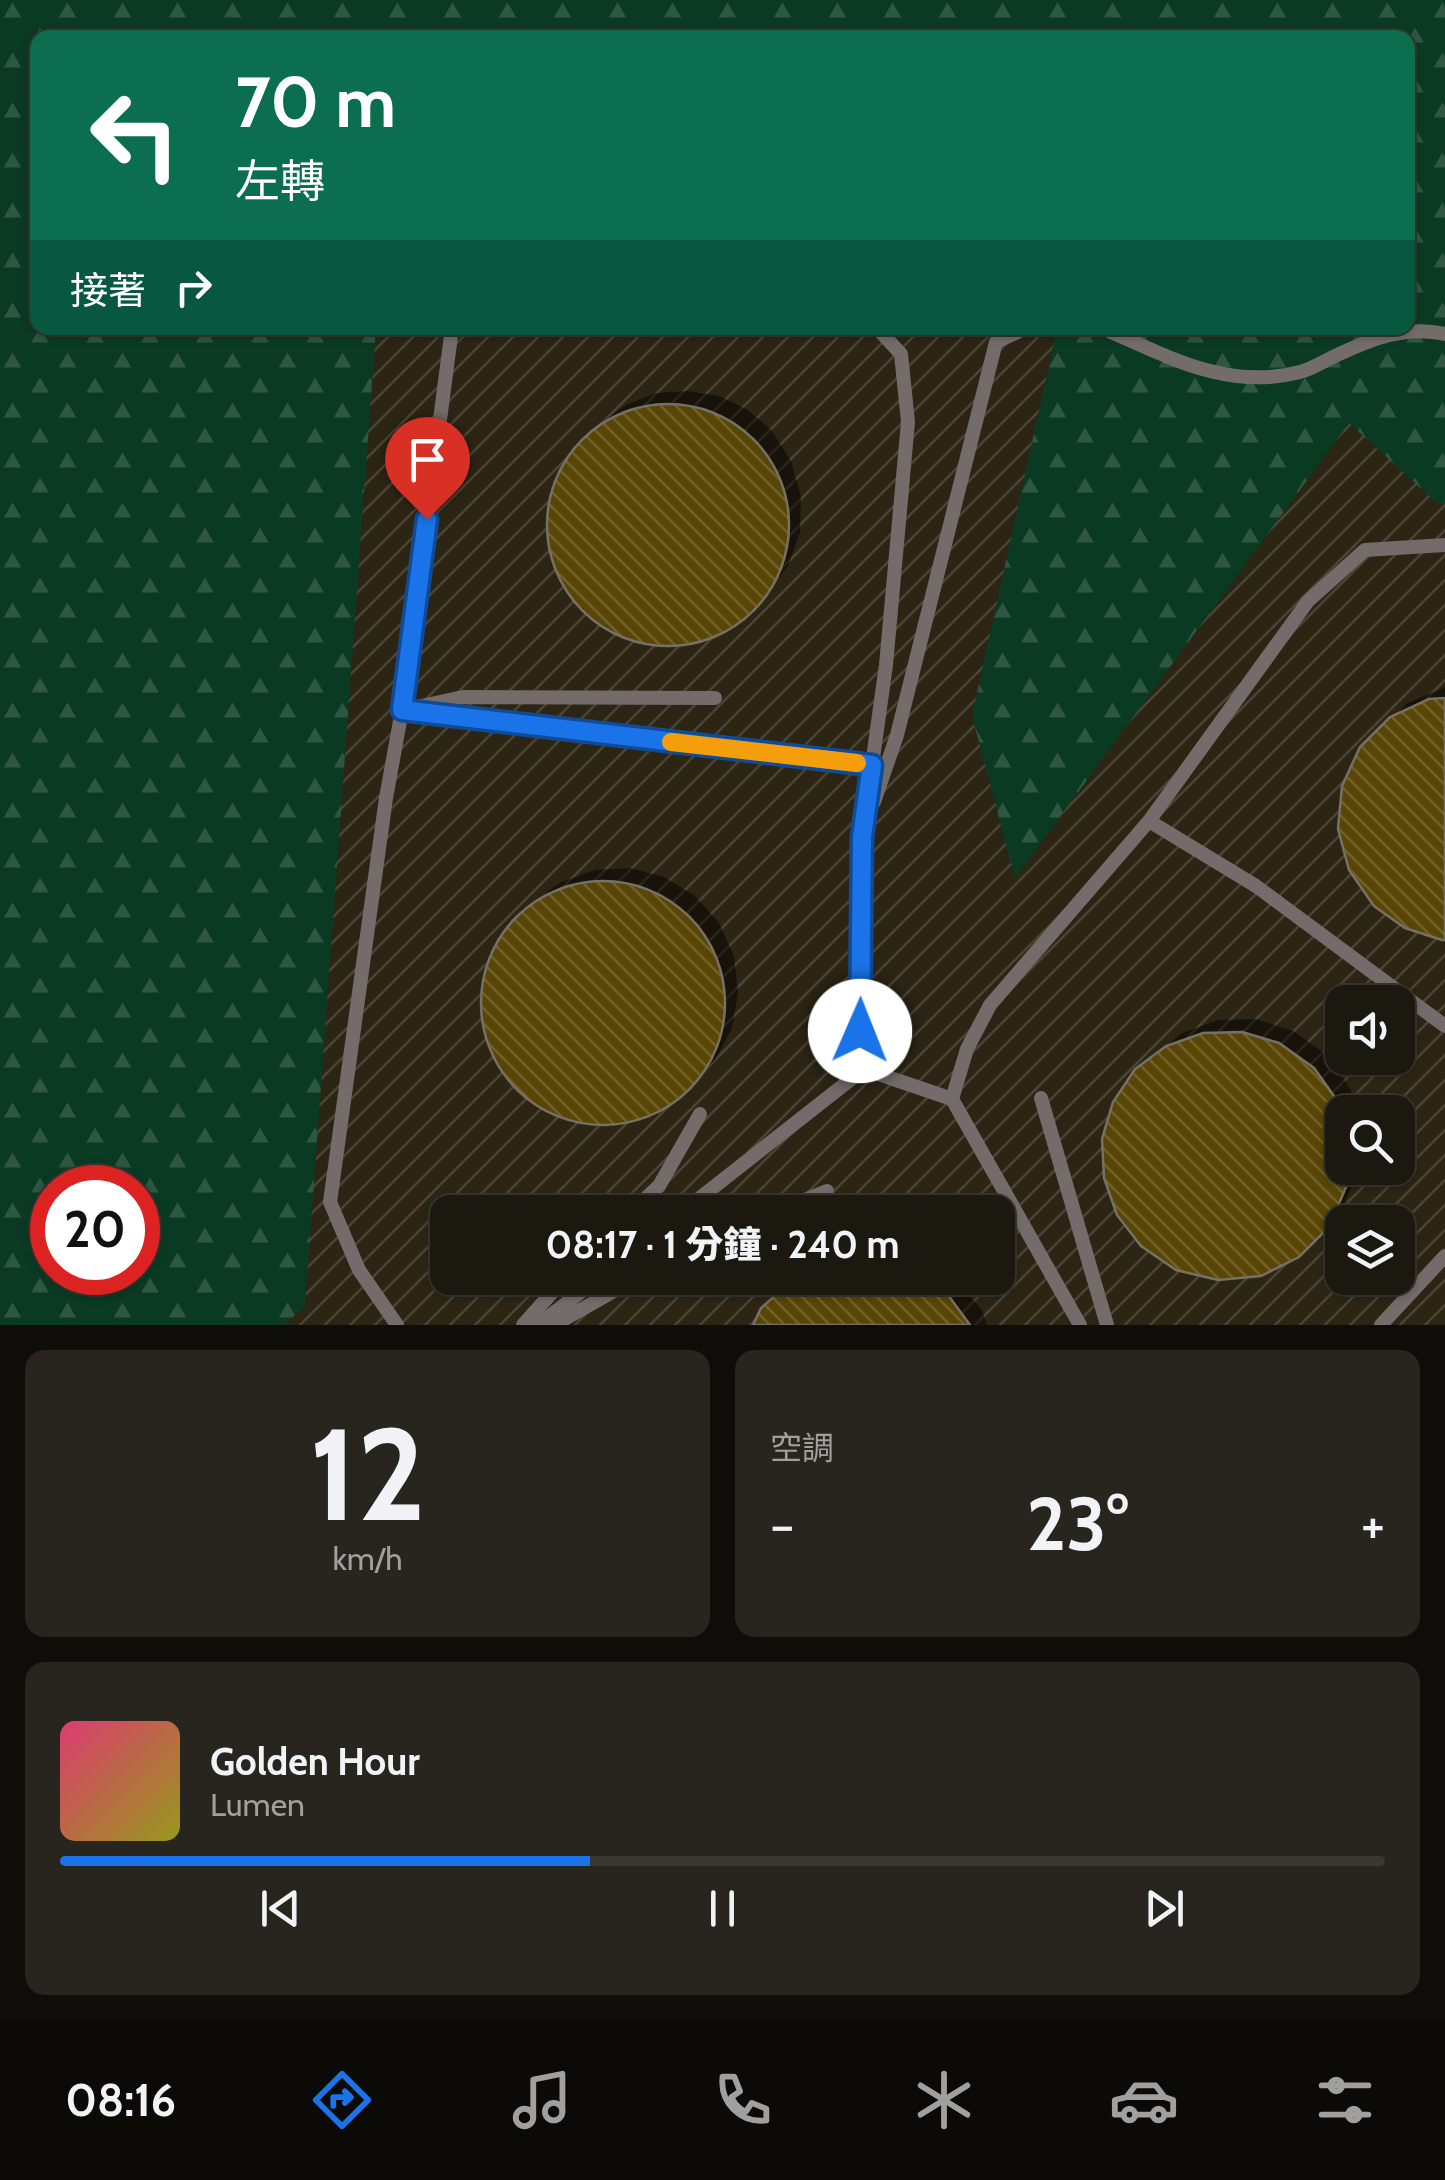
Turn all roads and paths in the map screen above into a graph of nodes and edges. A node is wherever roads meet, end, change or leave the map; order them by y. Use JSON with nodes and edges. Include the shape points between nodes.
{"nodes":[{"id":1,"x":1415,"y":329,"type":"edge"},
{"id":2,"x":1445,"y":334,"type":"edge"},
{"id":3,"x":451,"y":335,"type":"edge"},
{"id":4,"x":883,"y":335,"type":"edge"},
{"id":5,"x":1011,"y":335,"type":"edge"},
{"id":6,"x":1118,"y":335,"type":"edge"},
{"id":7,"x":1389,"y":335,"type":"edge"},
{"id":8,"x":1445,"y":545,"type":"edge"},
{"id":9,"x":715,"y":698,"type":"dead end"},
{"id":10,"x":402,"y":710,"type":"junction"},
{"id":11,"x":872,"y":765,"type":"junction"},
{"id":12,"x":1149,"y":821,"type":"junction"},
{"id":13,"x":862,"y":837,"type":"junction"},
{"id":14,"x":1445,"y":1026,"type":"edge"},
{"id":15,"x":864,"y":1069,"type":"junction"},
{"id":16,"x":1041,"y":1098,"type":"dead end"},
{"id":17,"x":952,"y":1099,"type":"junction"},
{"id":18,"x":700,"y":1114,"type":"dead end"},
{"id":19,"x":826,"y":1191,"type":"dead end"},
{"id":20,"x":649,"y":1195,"type":"edge"},
{"id":21,"x":704,"y":1195,"type":"edge"},
{"id":22,"x":816,"y":1195,"type":"edge"},
{"id":23,"x":1445,"y":1256,"type":"edge"},
{"id":24,"x":549,"y":1295,"type":"edge"},
{"id":25,"x":577,"y":1295,"type":"edge"},
{"id":26,"x":607,"y":1295,"type":"edge"},
{"id":27,"x":397,"y":1325,"type":"edge"},
{"id":28,"x":522,"y":1325,"type":"edge"},
{"id":29,"x":538,"y":1325,"type":"edge"},
{"id":30,"x":554,"y":1325,"type":"edge"},
{"id":31,"x":1080,"y":1325,"type":"edge"},
{"id":32,"x":1108,"y":1325,"type":"edge"},
{"id":33,"x":1381,"y":1325,"type":"edge"}],
"edges":[{"from":1,"to":2,"type":"lane"},
{"from":3,"to":10,"type":"lane"},
{"from":4,"to":11,"type":"lane","via":[[901,354],[908,422]]},
{"from":5,"to":13,"type":"lane","via":[[996,342],[897,734]]},
{"from":6,"to":7,"type":"lane","via":[[1229,378],[1301,372]]},
{"from":8,"to":12,"type":"lane","via":[[1365,550],[1308,601]]},
{"from":9,"to":10,"type":"lane","via":[[463,698]]},
{"from":10,"to":11,"type":"lane"},
{"from":10,"to":27,"type":"lane","via":[[330,1202],[359,1270]]},
{"from":11,"to":13,"type":"lane"},
{"from":12,"to":14,"type":"lane","via":[[1256,886]]},
{"from":12,"to":17,"type":"lane","via":[[990,1005],[966,1050]]},
{"from":13,"to":15,"type":"lane"},
{"from":15,"to":17,"type":"lane"},
{"from":15,"to":21,"type":"lane"},
{"from":16,"to":32,"type":"lane"},
{"from":17,"to":31,"type":"lane"},
{"from":18,"to":20,"type":"lane"},
{"from":19,"to":22,"type":"lane"},
{"from":23,"to":33,"type":"lane"},
{"from":24,"to":28,"type":"lane"},
{"from":25,"to":29,"type":"lane"},
{"from":26,"to":30,"type":"lane"}]}
